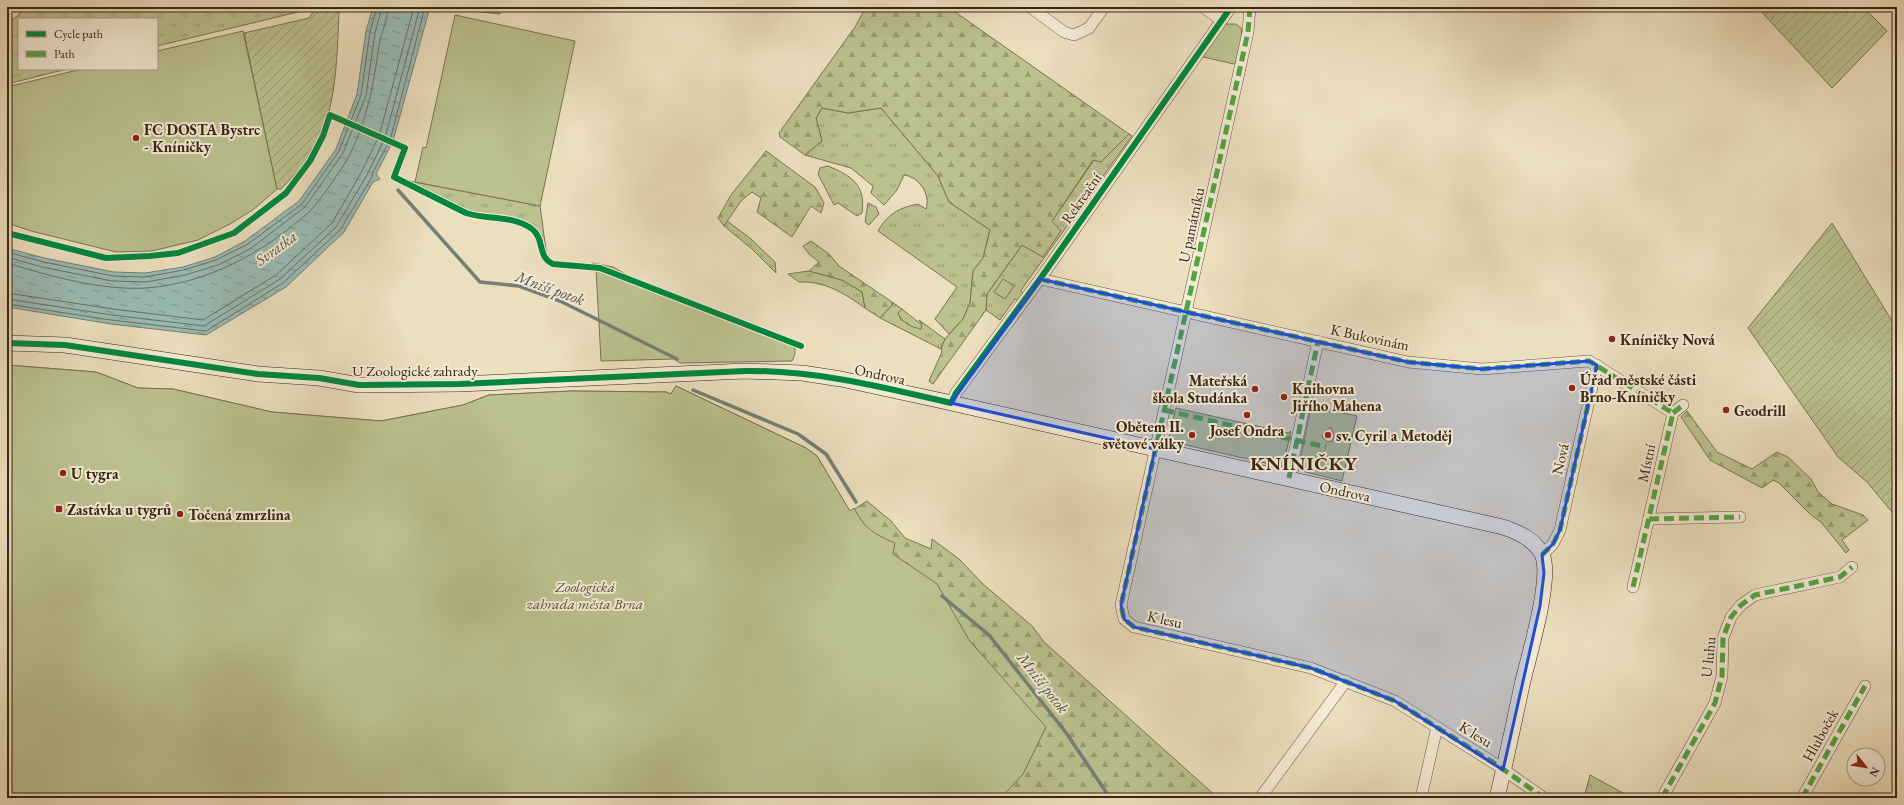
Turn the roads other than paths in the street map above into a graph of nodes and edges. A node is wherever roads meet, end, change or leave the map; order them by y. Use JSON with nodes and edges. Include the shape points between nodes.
{"nodes":[{"id":1,"x":1030,"y":7,"type":"edge"},
{"id":2,"x":1104,"y":7,"type":"edge"},
{"id":3,"x":1203,"y":7,"type":"edge"},
{"id":4,"x":1231,"y":7,"type":"edge"},
{"id":5,"x":1250,"y":7,"type":"edge"},
{"id":6,"x":1221,"y":20,"type":"junction"},
{"id":7,"x":1040,"y":279,"type":"junction"},
{"id":8,"x":1187,"y":312,"type":"junction"},
{"id":9,"x":1318,"y":341,"type":"junction"},
{"id":10,"x":7,"y":343,"type":"edge"},
{"id":11,"x":1597,"y":365,"type":"junction"},
{"id":12,"x":802,"y":373,"type":"joint"},
{"id":13,"x":951,"y":403,"type":"junction"},
{"id":14,"x":1683,"y":405,"type":"dead end"},
{"id":15,"x":1673,"y":413,"type":"junction"},
{"id":16,"x":1155,"y":448,"type":"junction"},
{"id":17,"x":1289,"y":478,"type":"junction"},
{"id":18,"x":1740,"y":517,"type":"dead end"},
{"id":19,"x":1649,"y":519,"type":"junction"},
{"id":20,"x":1542,"y":555,"type":"junction"},
{"id":21,"x":1852,"y":566,"type":"dead end"},
{"id":22,"x":1633,"y":587,"type":"dead end"},
{"id":23,"x":1346,"y":681,"type":"junction"},
{"id":24,"x":1864,"y":686,"type":"dead end"},
{"id":25,"x":1437,"y":727,"type":"junction"},
{"id":26,"x":1504,"y":770,"type":"junction"},
{"id":27,"x":1260,"y":798,"type":"edge"},
{"id":28,"x":1422,"y":798,"type":"edge"},
{"id":29,"x":1497,"y":798,"type":"edge"},
{"id":30,"x":1544,"y":798,"type":"edge"},
{"id":31,"x":1662,"y":798,"type":"edge"},
{"id":32,"x":1802,"y":798,"type":"edge"}],
"edges":[{"from":1,"to":2,"type":"street","via":[[1064,32],[1074,35],[1089,28]]},
{"from":3,"to":6,"type":"street"},
{"from":4,"to":6,"type":"street","name":"Rekreační"},
{"from":5,"to":8,"type":"street","name":"U památníku","via":[[1248,32]]},
{"from":6,"to":7,"type":"street","name":"Rekreační"},
{"from":7,"to":8,"type":"street","name":"K Bukovinám"},
{"from":7,"to":13,"type":"street","name":"Rekreační"},
{"from":8,"to":9,"type":"street","name":"K Bukovinám"},
{"from":8,"to":16,"type":"street","name":"U památníku"},
{"from":9,"to":11,"type":"street","name":"K Bukovinám","via":[[1408,362],[1482,369],[1589,361]]},
{"from":9,"to":17,"type":"street"},
{"from":10,"to":12,"type":"street","name":"U Zoologické zahrady","via":[[65,345],[258,374],[319,378],[359,385],[460,384],[772,370]]},
{"from":11,"to":15,"type":"street","name":"K Bukovinám"},
{"from":11,"to":20,"type":"street","name":"Nová","via":[[1560,530],[1553,544]]},
{"from":12,"to":13,"type":"street","name":"Ondrova"},
{"from":13,"to":16,"type":"street","name":"Ondrova"},
{"from":14,"to":15,"type":"street"},
{"from":15,"to":19,"type":"street","name":"Místní"},
{"from":16,"to":17,"type":"street","name":"Ondrova"},
{"from":16,"to":23,"type":"street","name":"K lesu","via":[[1121,605],[1124,618],[1134,627],[1311,668]]},
{"from":17,"to":20,"type":"street","name":"Ondrova","via":[[1503,527],[1516,531],[1531,541]]},
{"from":18,"to":19,"type":"street"},
{"from":19,"to":22,"type":"street","name":"Místní"},
{"from":20,"to":26,"type":"street","via":[[1544,573],[1540,606]]},
{"from":21,"to":31,"type":"street","name":"U luhu","via":[[1840,577],[1755,595],[1741,605],[1731,617],[1723,638],[1722,676],[1715,703]]},
{"from":23,"to":25,"type":"street","name":"K lesu","via":[[1395,701]]},
{"from":23,"to":27,"type":"street"},
{"from":24,"to":32,"type":"street","name":"Hluboček"},
{"from":25,"to":26,"type":"street","name":"K lesu"},
{"from":25,"to":28,"type":"street"},
{"from":26,"to":29,"type":"street"},
{"from":26,"to":30,"type":"street","name":"K lesu"}]}
